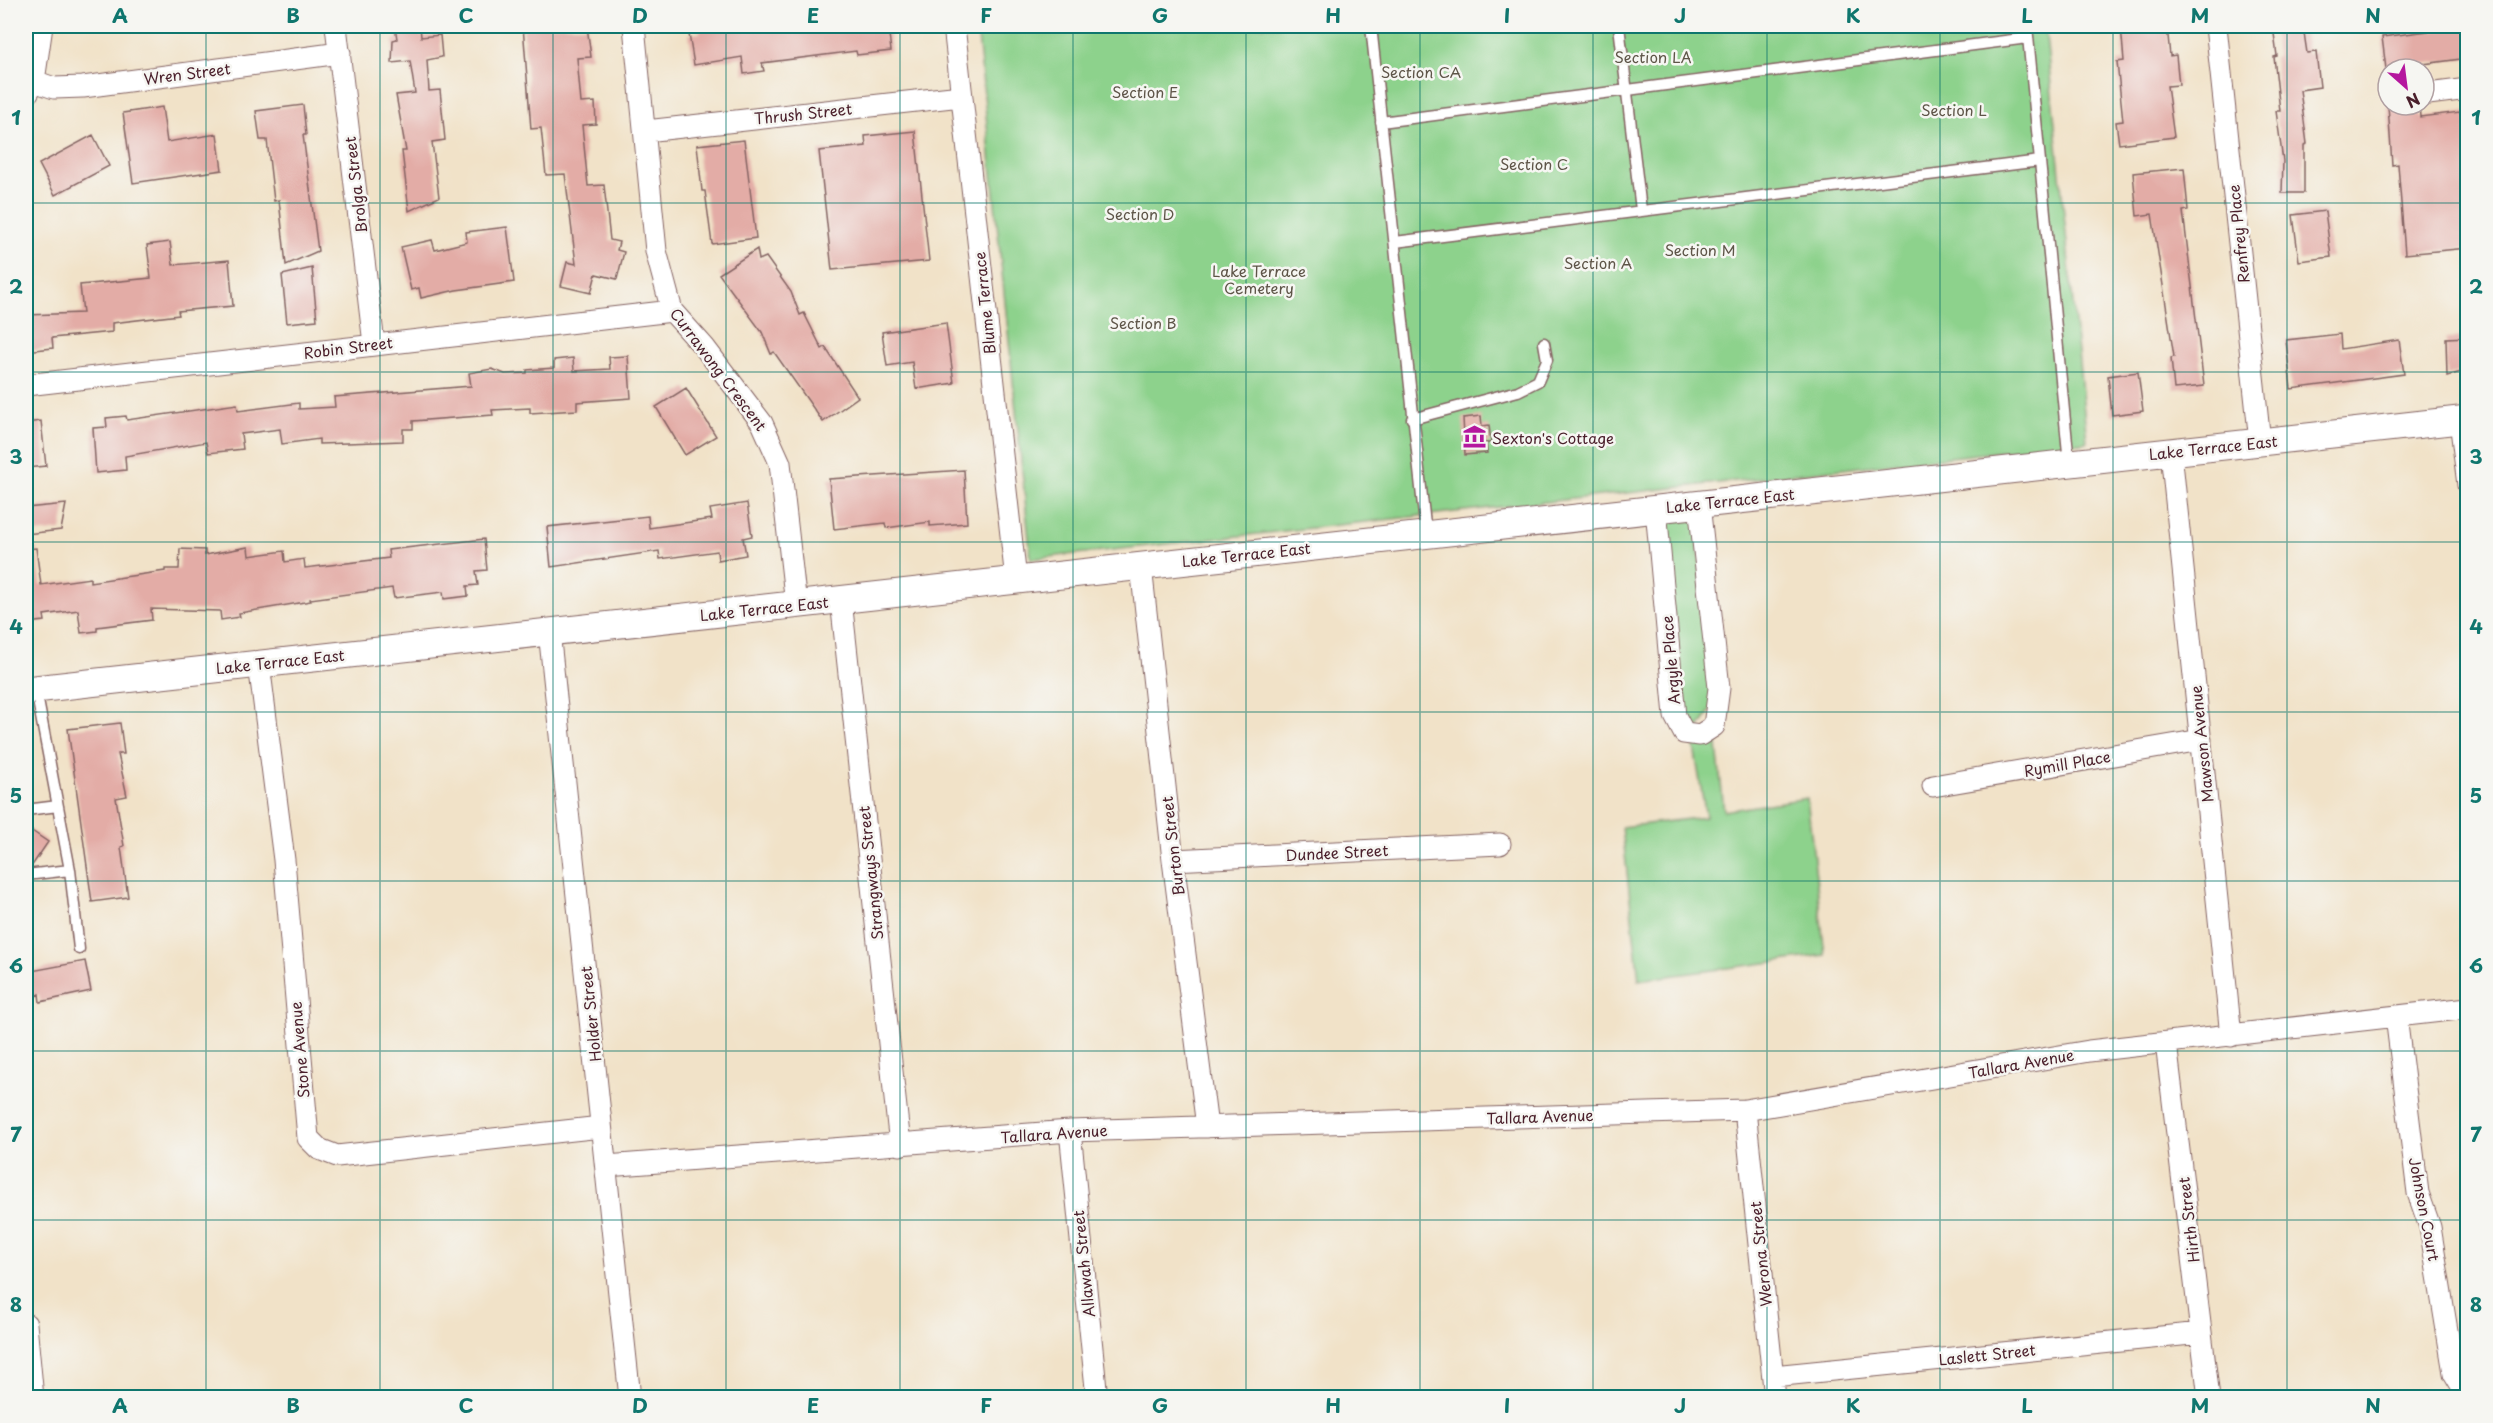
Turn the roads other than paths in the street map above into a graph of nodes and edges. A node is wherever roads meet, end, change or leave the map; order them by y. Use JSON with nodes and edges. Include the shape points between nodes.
{"nodes":[{"id":1,"x":42,"y":26,"type":"edge"},
{"id":2,"x":336,"y":26,"type":"edge"},
{"id":3,"x":634,"y":26,"type":"edge"},
{"id":4,"x":954,"y":26,"type":"edge"},
{"id":5,"x":1371,"y":26,"type":"edge"},
{"id":6,"x":1619,"y":26,"type":"edge"},
{"id":7,"x":2027,"y":26,"type":"edge"},
{"id":8,"x":2216,"y":26,"type":"edge"},
{"id":9,"x":2028,"y":38,"type":"junction"},
{"id":10,"x":340,"y":53,"type":"junction"},
{"id":11,"x":30,"y":89,"type":"edge"},
{"id":12,"x":2468,"y":89,"type":"edge"},
{"id":13,"x":1626,"y":90,"type":"junction"},
{"id":14,"x":2436,"y":93,"type":"edge"},
{"id":15,"x":961,"y":96,"type":"junction"},
{"id":16,"x":1381,"y":122,"type":"junction"},
{"id":17,"x":646,"y":131,"type":"junction"},
{"id":18,"x":2040,"y":161,"type":"junction"},
{"id":19,"x":1641,"y":210,"type":"junction"},
{"id":20,"x":1395,"y":242,"type":"junction"},
{"id":21,"x":672,"y":311,"type":"junction"},
{"id":22,"x":1544,"y":343,"type":"dead end"},
{"id":23,"x":374,"y":344,"type":"junction"},
{"id":24,"x":26,"y":385,"type":"edge"},
{"id":25,"x":1413,"y":419,"type":"junction"},
{"id":26,"x":2464,"y":419,"type":"edge"},
{"id":27,"x":2260,"y":442,"type":"junction"},
{"id":28,"x":2171,"y":452,"type":"junction"},
{"id":29,"x":2069,"y":463,"type":"junction"},
{"id":30,"x":2468,"y":485,"type":"edge"},
{"id":31,"x":1699,"y":504,"type":"junction"},
{"id":32,"x":1656,"y":509,"type":"junction"},
{"id":33,"x":1426,"y":534,"type":"junction"},
{"id":34,"x":1141,"y":566,"type":"junction"},
{"id":35,"x":1016,"y":580,"type":"junction"},
{"id":36,"x":841,"y":600,"type":"junction"},
{"id":37,"x":796,"y":605,"type":"junction"},
{"id":38,"x":549,"y":631,"type":"junction"},
{"id":39,"x":259,"y":664,"type":"junction"},
{"id":40,"x":31,"y":689,"type":"edge"},
{"id":41,"x":2201,"y":740,"type":"junction"},
{"id":42,"x":1933,"y":786,"type":"dead end"},
{"id":43,"x":58,"y":806,"type":"junction"},
{"id":44,"x":26,"y":810,"type":"edge"},
{"id":45,"x":1500,"y":844,"type":"dead end"},
{"id":46,"x":1173,"y":860,"type":"junction"},
{"id":47,"x":70,"y":870,"type":"junction"},
{"id":48,"x":26,"y":875,"type":"edge"},
{"id":49,"x":79,"y":949,"type":"dead end"},
{"id":50,"x":2468,"y":1008,"type":"edge"},
{"id":51,"x":2396,"y":1017,"type":"junction"},
{"id":52,"x":2231,"y":1036,"type":"junction"},
{"id":53,"x":2166,"y":1043,"type":"junction"},
{"id":54,"x":1745,"y":1110,"type":"junction"},
{"id":55,"x":1207,"y":1126,"type":"junction"},
{"id":56,"x":601,"y":1127,"type":"junction"},
{"id":57,"x":1070,"y":1131,"type":"junction"},
{"id":58,"x":900,"y":1145,"type":"junction"},
{"id":59,"x":606,"y":1166,"type":"junction"},
{"id":60,"x":26,"y":1324,"type":"edge"},
{"id":61,"x":2201,"y":1333,"type":"junction"},
{"id":62,"x":1773,"y":1376,"type":"junction"},
{"id":63,"x":2468,"y":1396,"type":"edge"},
{"id":64,"x":33,"y":1398,"type":"edge"},
{"id":65,"x":630,"y":1398,"type":"edge"},
{"id":66,"x":1097,"y":1398,"type":"edge"},
{"id":67,"x":1775,"y":1398,"type":"edge"},
{"id":68,"x":2209,"y":1398,"type":"edge"}],
"edges":[{"from":1,"to":11,"type":"street"},
{"from":2,"to":10,"type":"street","name":"Brolga Street"},
{"from":3,"to":17,"type":"street","name":"Currawong Crescent"},
{"from":4,"to":15,"type":"street","name":"Blume Terrace"},
{"from":5,"to":16,"type":"lane"},
{"from":6,"to":13,"type":"lane"},
{"from":7,"to":9,"type":"lane"},
{"from":8,"to":27,"type":"street","name":"Renfrey Place"},
{"from":9,"to":13,"type":"lane"},
{"from":9,"to":18,"type":"lane"},
{"from":10,"to":11,"type":"street","name":"Wren Street","via":[[82,87]]},
{"from":10,"to":23,"type":"street","name":"Brolga Street"},
{"from":12,"to":14,"type":"street"},
{"from":13,"to":16,"type":"lane"},
{"from":13,"to":19,"type":"lane"},
{"from":15,"to":17,"type":"street","name":"Thrush Street"},
{"from":15,"to":35,"type":"street","name":"Blume Terrace"},
{"from":16,"to":20,"type":"lane"},
{"from":17,"to":21,"type":"street","name":"Currawong Crescent","via":[[656,251]]},
{"from":18,"to":19,"type":"lane"},
{"from":18,"to":29,"type":"lane"},
{"from":19,"to":20,"type":"lane"},
{"from":20,"to":25,"type":"lane"},
{"from":21,"to":23,"type":"street","name":"Robin Street"},
{"from":21,"to":37,"type":"street","name":"Currawong Crescent","via":[[705,348],[762,423],[771,441],[780,463]]},
{"from":22,"to":25,"type":"lane","via":[[1547,360],[1538,381],[1518,391]]},
{"from":23,"to":24,"type":"street","name":"Robin Street"},
{"from":25,"to":33,"type":"lane"},
{"from":26,"to":27,"type":"street","name":"Lake Terrace East"},
{"from":26,"to":30,"type":"street"},
{"from":27,"to":28,"type":"street","name":"Lake Terrace East"},
{"from":28,"to":29,"type":"street","name":"Lake Terrace East"},
{"from":28,"to":41,"type":"street","name":"Mawson Avenue"},
{"from":29,"to":31,"type":"street","name":"Lake Terrace East"},
{"from":31,"to":32,"type":"street","name":"Lake Terrace East"},
{"from":31,"to":32,"type":"street","name":"Argyle Place","via":[[1719,688],[1714,726],[1700,735],[1684,733],[1676,716]]},
{"from":32,"to":33,"type":"street","name":"Lake Terrace East"},
{"from":33,"to":34,"type":"street","name":"Lake Terrace East"},
{"from":34,"to":35,"type":"street","name":"Lake Terrace East"},
{"from":34,"to":46,"type":"street","name":"Burton Street"},
{"from":35,"to":36,"type":"street","name":"Lake Terrace East"},
{"from":36,"to":37,"type":"street","name":"Lake Terrace East"},
{"from":36,"to":58,"type":"street","name":"Strangways Street"},
{"from":37,"to":38,"type":"street","name":"Lake Terrace East"},
{"from":38,"to":39,"type":"street","name":"Lake Terrace East"},
{"from":38,"to":56,"type":"street","name":"Holder Street"},
{"from":39,"to":40,"type":"street","name":"Lake Terrace East"},
{"from":39,"to":56,"type":"street","name":"Stone Avenue","via":[[284,860],[308,1138],[319,1149],[337,1156]]},
{"from":40,"to":43,"type":"lane"},
{"from":41,"to":42,"type":"street","name":"Rymill Place"},
{"from":41,"to":52,"type":"street","name":"Mawson Avenue"},
{"from":43,"to":44,"type":"lane"},
{"from":43,"to":47,"type":"lane"},
{"from":45,"to":46,"type":"street","name":"Dundee Street"},
{"from":46,"to":55,"type":"street","name":"Burton Street"},
{"from":47,"to":48,"type":"lane"},
{"from":47,"to":49,"type":"lane"},
{"from":50,"to":51,"type":"street","name":"Tallara Avenue"},
{"from":51,"to":52,"type":"street","name":"Tallara Avenue"},
{"from":51,"to":63,"type":"street","name":"Johnson Court","via":[[2418,1193],[2430,1227],[2454,1372]]},
{"from":52,"to":53,"type":"street","name":"Tallara Avenue"},
{"from":53,"to":54,"type":"street","name":"Tallara Avenue","via":[[2089,1051]]},
{"from":53,"to":61,"type":"street","name":"Hirth Street"},
{"from":54,"to":55,"type":"street","name":"Tallara Avenue"},
{"from":54,"to":62,"type":"street","name":"Werona Street"},
{"from":55,"to":57,"type":"street","name":"Tallara Avenue"},
{"from":56,"to":59,"type":"street","name":"Holder Street"},
{"from":57,"to":58,"type":"street","name":"Tallara Avenue"},
{"from":57,"to":66,"type":"street","name":"Allawah Street"},
{"from":58,"to":59,"type":"street","name":"Tallara Avenue"},
{"from":59,"to":65,"type":"street","name":"Holder Street"},
{"from":60,"to":64,"type":"street"},
{"from":61,"to":62,"type":"street","name":"Laslett Street"},
{"from":61,"to":68,"type":"street","name":"Hirth Street"},
{"from":62,"to":67,"type":"street","name":"Werona Street"}]}
